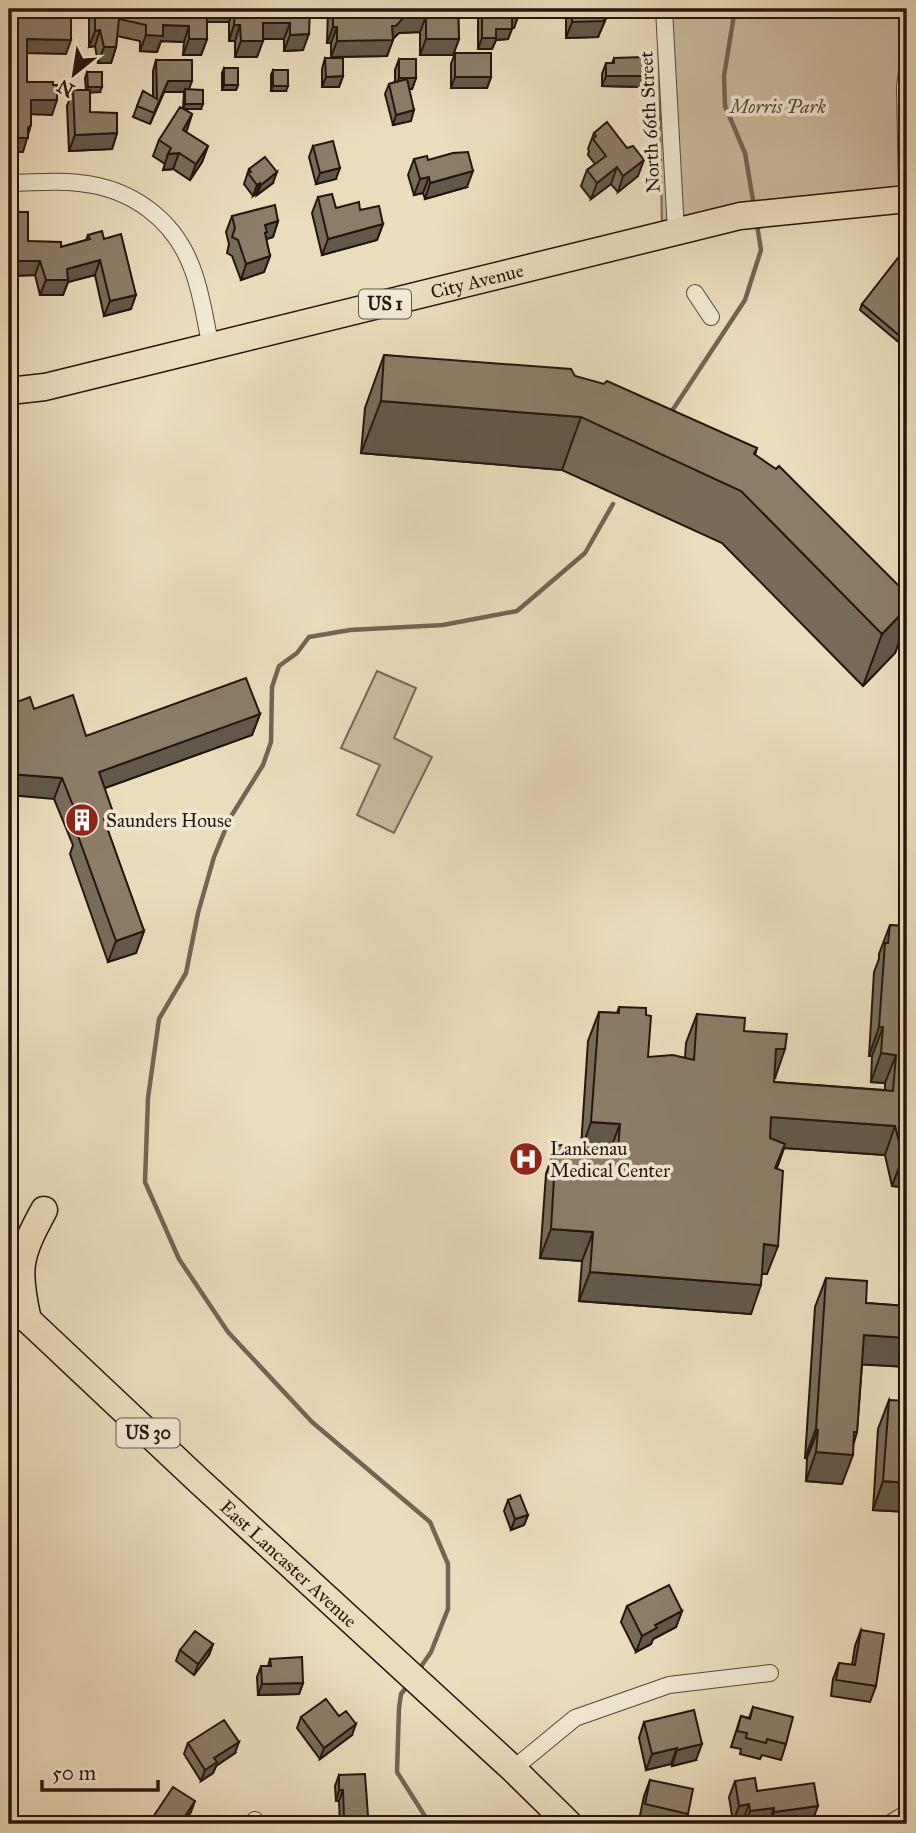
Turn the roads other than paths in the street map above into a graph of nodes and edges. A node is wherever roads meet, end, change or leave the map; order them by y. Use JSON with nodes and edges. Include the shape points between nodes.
{"nodes":[{"id":1,"x":664,"y":9,"type":"edge"},
{"id":2,"x":907,"y":71,"type":"edge"},
{"id":3,"x":9,"y":183,"type":"edge"},
{"id":4,"x":907,"y":189,"type":"edge"},
{"id":5,"x":907,"y":199,"type":"edge"},
{"id":6,"x":676,"y":232,"type":"junction"},
{"id":7,"x":695,"y":293,"type":"dead end"},
{"id":8,"x":711,"y":317,"type":"dead end"},
{"id":9,"x":211,"y":347,"type":"junction"},
{"id":10,"x":9,"y":391,"type":"edge"},
{"id":11,"x":44,"y":1210,"type":"dead end"},
{"id":12,"x":9,"y":1302,"type":"edge"},
{"id":13,"x":28,"y":1320,"type":"junction"},
{"id":14,"x":770,"y":1673,"type":"dead end"},
{"id":15,"x":513,"y":1769,"type":"junction"},
{"id":16,"x":907,"y":1813,"type":"edge"},
{"id":17,"x":560,"y":1818,"type":"edge"},
{"id":18,"x":889,"y":1824,"type":"edge"}],
"edges":[{"from":1,"to":6,"type":"street","name":"North 66th Street"},
{"from":2,"to":4,"type":"street"},
{"from":3,"to":9,"type":"street","via":[[78,183],[106,188],[135,199],[162,219],[194,271]]},
{"from":5,"to":6,"type":"highway","name":"City Avenue","number":"US 1","via":[[740,216]]},
{"from":6,"to":9,"type":"highway","name":"City Avenue","number":"US 1"},
{"from":7,"to":8,"type":"street"},
{"from":9,"to":10,"type":"highway","name":"City Avenue","number":"US 1","via":[[46,387]]},
{"from":11,"to":13,"type":"highway","via":[[22,1253],[22,1295]]},
{"from":12,"to":13,"type":"highway","name":"East Lancaster Avenue","number":"US 30"},
{"from":13,"to":15,"type":"highway","name":"East Lancaster Avenue","number":"US 30"},
{"from":14,"to":15,"type":"street","via":[[669,1685],[575,1718]]},
{"from":15,"to":17,"type":"highway","name":"East Lancaster Avenue","number":"US 30"},
{"from":16,"to":18,"type":"street"}]}
